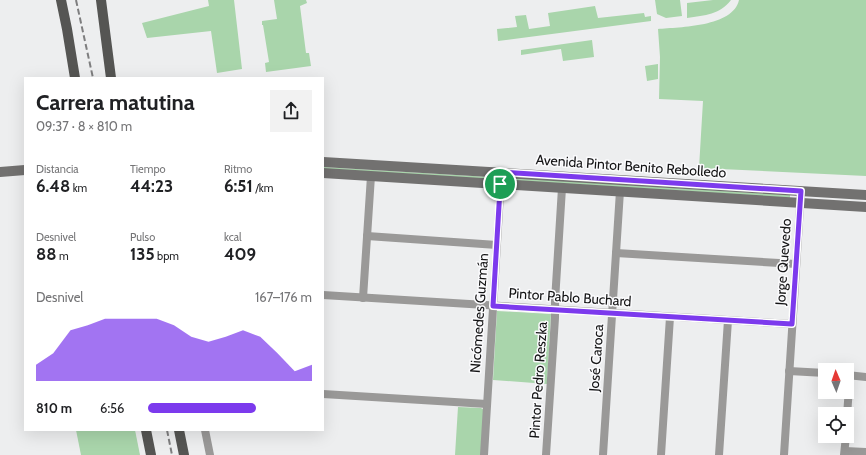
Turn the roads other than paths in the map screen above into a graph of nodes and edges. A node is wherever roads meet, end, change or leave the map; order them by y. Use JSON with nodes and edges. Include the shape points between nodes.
{"nodes":[{"id":1,"x":61,"y":0,"type":"edge"},
{"id":2,"x":101,"y":0,"type":"edge"},
{"id":3,"x":75,"y":77,"type":"edge"},
{"id":4,"x":111,"y":77,"type":"edge"},
{"id":5,"x":324,"y":162,"type":"edge"},
{"id":6,"x":24,"y":170,"type":"edge"},
{"id":7,"x":0,"y":172,"type":"edge"},
{"id":8,"x":501,"y":172,"type":"junction"},
{"id":9,"x":324,"y":173,"type":"edge"},
{"id":10,"x":371,"y":176,"type":"junction"},
{"id":11,"x":500,"y":184,"type":"junction"},
{"id":12,"x":562,"y":188,"type":"junction"},
{"id":13,"x":620,"y":191,"type":"junction"},
{"id":14,"x":801,"y":191,"type":"junction"},
{"id":15,"x":866,"y":195,"type":"edge"},
{"id":16,"x":800,"y":202,"type":"junction"},
{"id":17,"x":866,"y":207,"type":"edge"},
{"id":18,"x":367,"y":236,"type":"junction"},
{"id":19,"x":497,"y":245,"type":"junction"},
{"id":20,"x":616,"y":253,"type":"junction"},
{"id":21,"x":796,"y":264,"type":"junction"},
{"id":22,"x":324,"y":295,"type":"edge"},
{"id":23,"x":364,"y":298,"type":"junction"},
{"id":24,"x":493,"y":306,"type":"junction"},
{"id":25,"x":555,"y":310,"type":"junction"},
{"id":26,"x":612,"y":313,"type":"junction"},
{"id":27,"x":670,"y":317,"type":"junction"},
{"id":28,"x":728,"y":320,"type":"junction"},
{"id":29,"x":792,"y":324,"type":"junction"},
{"id":30,"x":789,"y":371,"type":"junction"},
{"id":31,"x":818,"y":373,"type":"edge"},
{"id":32,"x":854,"y":376,"type":"edge"},
{"id":33,"x":866,"y":377,"type":"edge"},
{"id":34,"x":324,"y":394,"type":"edge"},
{"id":35,"x":487,"y":404,"type":"junction"},
{"id":36,"x":146,"y":431,"type":"edge"},
{"id":37,"x":179,"y":431,"type":"edge"},
{"id":38,"x":205,"y":431,"type":"edge"},
{"id":39,"x":845,"y":443,"type":"edge"},
{"id":40,"x":866,"y":452,"type":"edge"},
{"id":41,"x":844,"y":453,"type":"edge"},
{"id":42,"x":151,"y":455,"type":"edge"},
{"id":43,"x":184,"y":455,"type":"edge"},
{"id":44,"x":210,"y":455,"type":"edge"},
{"id":45,"x":484,"y":455,"type":"edge"},
{"id":46,"x":546,"y":455,"type":"edge"},
{"id":47,"x":603,"y":455,"type":"edge"},
{"id":48,"x":661,"y":455,"type":"edge"},
{"id":49,"x":719,"y":455,"type":"edge"},
{"id":50,"x":784,"y":455,"type":"edge"}],
"edges":[{"from":1,"to":3,"type":"main road"},
{"from":2,"to":4,"type":"main road"},
{"from":5,"to":8,"type":"street","name":"Avenida Pintor Benito Rebolledo"},
{"from":6,"to":7,"type":"street"},
{"from":8,"to":11,"type":"street","name":"Nicómedes Guzmán"},
{"from":8,"to":14,"type":"street","name":"Avenida Pintor Benito Rebolledo"},
{"from":9,"to":10,"type":"street","name":"Avenida Pintor Benito Rebolledo"},
{"from":10,"to":11,"type":"street","name":"Avenida Pintor Benito Rebolledo"},
{"from":10,"to":18,"type":"street"},
{"from":11,"to":12,"type":"street","name":"Avenida Pintor Benito Rebolledo"},
{"from":11,"to":19,"type":"street","name":"Nicómedes Guzmán"},
{"from":12,"to":13,"type":"street","name":"Avenida Pintor Benito Rebolledo"},
{"from":12,"to":25,"type":"street","name":"Pintor Pedro Reszka"},
{"from":13,"to":16,"type":"street","name":"Avenida Pintor Benito Rebolledo"},
{"from":13,"to":20,"type":"street","name":"José Caroca"},
{"from":14,"to":15,"type":"street","name":"Avenida Pintor Benito Rebolledo"},
{"from":14,"to":16,"type":"street","name":"Jorge Quevedo"},
{"from":16,"to":17,"type":"street","name":"Avenida Pintor Benito Rebolledo"},
{"from":16,"to":21,"type":"street","name":"Jorge Quevedo"},
{"from":18,"to":19,"type":"street"},
{"from":18,"to":23,"type":"street"},
{"from":19,"to":24,"type":"street","name":"Nicómedes Guzmán"},
{"from":20,"to":21,"type":"street"},
{"from":20,"to":26,"type":"street","name":"José Caroca"},
{"from":21,"to":29,"type":"street","name":"Jorge Quevedo"},
{"from":22,"to":23,"type":"street","name":"Pintor Pablo Buchard"},
{"from":23,"to":24,"type":"street","name":"Pintor Pablo Buchard"},
{"from":24,"to":25,"type":"street","name":"Pintor Pablo Buchard"},
{"from":24,"to":35,"type":"street","name":"Nicómedes Guzmán"},
{"from":25,"to":26,"type":"street","name":"Pintor Pablo Buchard"},
{"from":25,"to":46,"type":"street","name":"Pintor Pedro Reszka"},
{"from":26,"to":27,"type":"street","name":"Pintor Pablo Buchard"},
{"from":26,"to":47,"type":"street","name":"José Caroca"},
{"from":27,"to":28,"type":"street","name":"Pintor Pablo Buchard"},
{"from":27,"to":48,"type":"street"},
{"from":28,"to":29,"type":"street","name":"Pintor Pablo Buchard"},
{"from":28,"to":49,"type":"street"},
{"from":29,"to":30,"type":"street","name":"Jorge Quevedo"},
{"from":30,"to":31,"type":"street"},
{"from":30,"to":50,"type":"street","name":"Jorge Quevedo"},
{"from":32,"to":33,"type":"street"},
{"from":34,"to":35,"type":"street"},
{"from":35,"to":45,"type":"street","name":"Nicómedes Guzmán"},
{"from":36,"to":42,"type":"main road"},
{"from":37,"to":43,"type":"main road"},
{"from":38,"to":44,"type":"street"},
{"from":39,"to":41,"type":"street"},
{"from":40,"to":41,"type":"street"}]}
